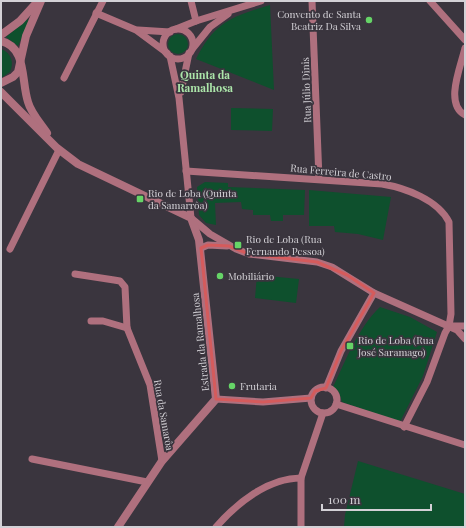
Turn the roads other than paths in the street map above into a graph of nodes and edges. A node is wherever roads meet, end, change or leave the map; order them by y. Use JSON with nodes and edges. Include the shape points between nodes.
{"nodes":[{"id":1,"x":40,"y":1,"type":"edge"},
{"id":2,"x":102,"y":1,"type":"edge"},
{"id":3,"x":191,"y":1,"type":"edge"},
{"id":4,"x":262,"y":1,"type":"edge"},
{"id":5,"x":312,"y":1,"type":"edge"},
{"id":6,"x":430,"y":1,"type":"edge"},
{"id":7,"x":239,"y":7,"type":"junction"},
{"id":8,"x":96,"y":12,"type":"junction"},
{"id":9,"x":196,"y":21,"type":"junction"},
{"id":10,"x":136,"y":30,"type":"junction"},
{"id":11,"x":173,"y":30,"type":"junction"},
{"id":12,"x":1,"y":35,"type":"edge"},
{"id":13,"x":1,"y":40,"type":"edge"},
{"id":14,"x":465,"y":40,"type":"edge"},
{"id":15,"x":465,"y":48,"type":"edge"},
{"id":16,"x":191,"y":51,"type":"junction"},
{"id":17,"x":168,"y":54,"type":"junction"},
{"id":18,"x":20,"y":65,"type":"junction"},
{"id":19,"x":64,"y":78,"type":"dead end"},
{"id":20,"x":1,"y":83,"type":"edge"},
{"id":21,"x":1,"y":92,"type":"edge"},
{"id":22,"x":180,"y":98,"type":"junction"},
{"id":23,"x":465,"y":115,"type":"edge"},
{"id":24,"x":58,"y":149,"type":"junction"},
{"id":25,"x":186,"y":171,"type":"junction"},
{"id":26,"x":319,"y":179,"type":"junction"},
{"id":27,"x":192,"y":218,"type":"junction"},
{"id":28,"x":229,"y":246,"type":"junction"},
{"id":29,"x":201,"y":248,"type":"junction"},
{"id":30,"x":10,"y":249,"type":"dead end"},
{"id":31,"x":75,"y":274,"type":"dead end"},
{"id":32,"x":374,"y":293,"type":"junction"},
{"id":33,"x":91,"y":321,"type":"dead end"},
{"id":34,"x":449,"y":326,"type":"junction"},
{"id":35,"x":465,"y":326,"type":"edge"},
{"id":36,"x":127,"y":328,"type":"junction"},
{"id":37,"x":465,"y":339,"type":"edge"},
{"id":38,"x":326,"y":388,"type":"junction"},
{"id":39,"x":311,"y":398,"type":"junction"},
{"id":40,"x":216,"y":399,"type":"junction"},
{"id":41,"x":336,"y":404,"type":"junction"},
{"id":42,"x":323,"y":413,"type":"junction"},
{"id":43,"x":404,"y":427,"type":"junction"},
{"id":44,"x":465,"y":445,"type":"edge"},
{"id":45,"x":32,"y":459,"type":"dead end"},
{"id":46,"x":162,"y":461,"type":"junction"},
{"id":47,"x":301,"y":478,"type":"junction"},
{"id":48,"x":147,"y":482,"type":"junction"},
{"id":49,"x":118,"y":527,"type":"edge"},
{"id":50,"x":216,"y":527,"type":"edge"},
{"id":51,"x":301,"y":527,"type":"edge"}],
"edges":[{"from":1,"to":12,"type":"street"},
{"from":1,"to":18,"type":"street","via":[[26,36]]},
{"from":2,"to":8,"type":"street"},
{"from":3,"to":9,"type":"street"},
{"from":4,"to":7,"type":"street"},
{"from":5,"to":26,"type":"street","name":"Rua Júlio Dinis"},
{"from":6,"to":14,"type":"street"},
{"from":7,"to":9,"type":"street"},
{"from":7,"to":16,"type":"street","via":[[218,20]]},
{"from":8,"to":10,"type":"street"},
{"from":8,"to":19,"type":"street"},
{"from":9,"to":11,"type":"street"},
{"from":10,"to":11,"type":"street"},
{"from":10,"to":17,"type":"street"},
{"from":11,"to":16,"type":"street","via":[[188,33],[192,40]]},
{"from":11,"to":17,"type":"street","via":[[164,39],[164,48]]},
{"from":13,"to":18,"type":"street","via":[[8,42],[18,52]]},
{"from":15,"to":23,"type":"street","via":[[453,95],[455,105]]},
{"from":16,"to":17,"type":"street","via":[[182,58]]},
{"from":16,"to":22,"type":"street"},
{"from":17,"to":22,"type":"street"},
{"from":18,"to":20,"type":"street","via":[[13,77]]},
{"from":18,"to":24,"type":"street","via":[[28,103]]},
{"from":21,"to":24,"type":"street"},
{"from":22,"to":25,"type":"street","name":"Estrada da Ramalhosa"},
{"from":24,"to":27,"type":"street","via":[[78,164]]},
{"from":24,"to":30,"type":"street"},
{"from":25,"to":26,"type":"street","name":"Rua Ferreira de Castro"},
{"from":25,"to":27,"type":"street","name":"Estrada da Ramalhosa"},
{"from":26,"to":34,"type":"street","name":"Rua Ferreira de Castro","via":[[394,186],[444,213],[449,222]]},
{"from":27,"to":28,"type":"street"},
{"from":27,"to":29,"type":"street","name":"Estrada da Ramalhosa"},
{"from":28,"to":29,"type":"street","via":[[208,245]]},
{"from":28,"to":32,"type":"street","via":[[249,254],[317,262],[337,270]]},
{"from":29,"to":40,"type":"street","name":"Estrada da Ramalhosa"},
{"from":31,"to":36,"type":"street","name":"Rua da Samarôa","via":[[123,283]]},
{"from":32,"to":34,"type":"street"},
{"from":32,"to":38,"type":"street","via":[[341,351]]},
{"from":33,"to":36,"type":"street"},
{"from":34,"to":35,"type":"street"},
{"from":34,"to":37,"type":"street"},
{"from":34,"to":43,"type":"street","name":"Rua Ferreira de Castro","via":[[427,382]]},
{"from":36,"to":46,"type":"street","name":"Rua da Samarôa","via":[[150,385]]},
{"from":38,"to":39,"type":"street","via":[[318,389]]},
{"from":38,"to":41,"type":"street","via":[[336,396]]},
{"from":39,"to":40,"type":"street","via":[[263,402]]},
{"from":39,"to":42,"type":"street","via":[[314,408]]},
{"from":40,"to":46,"type":"street","name":"Estrada da Ramalhosa"},
{"from":41,"to":42,"type":"street","via":[[331,411]]},
{"from":41,"to":43,"type":"street"},
{"from":42,"to":47,"type":"street"},
{"from":43,"to":44,"type":"street"},
{"from":45,"to":48,"type":"street"},
{"from":46,"to":48,"type":"street","name":"Estrada da Ramalhosa"},
{"from":47,"to":50,"type":"street","via":[[286,478],[257,492],[232,510]]},
{"from":47,"to":51,"type":"street"},
{"from":48,"to":49,"type":"street","name":"Estrada da Ramalhosa"}]}
